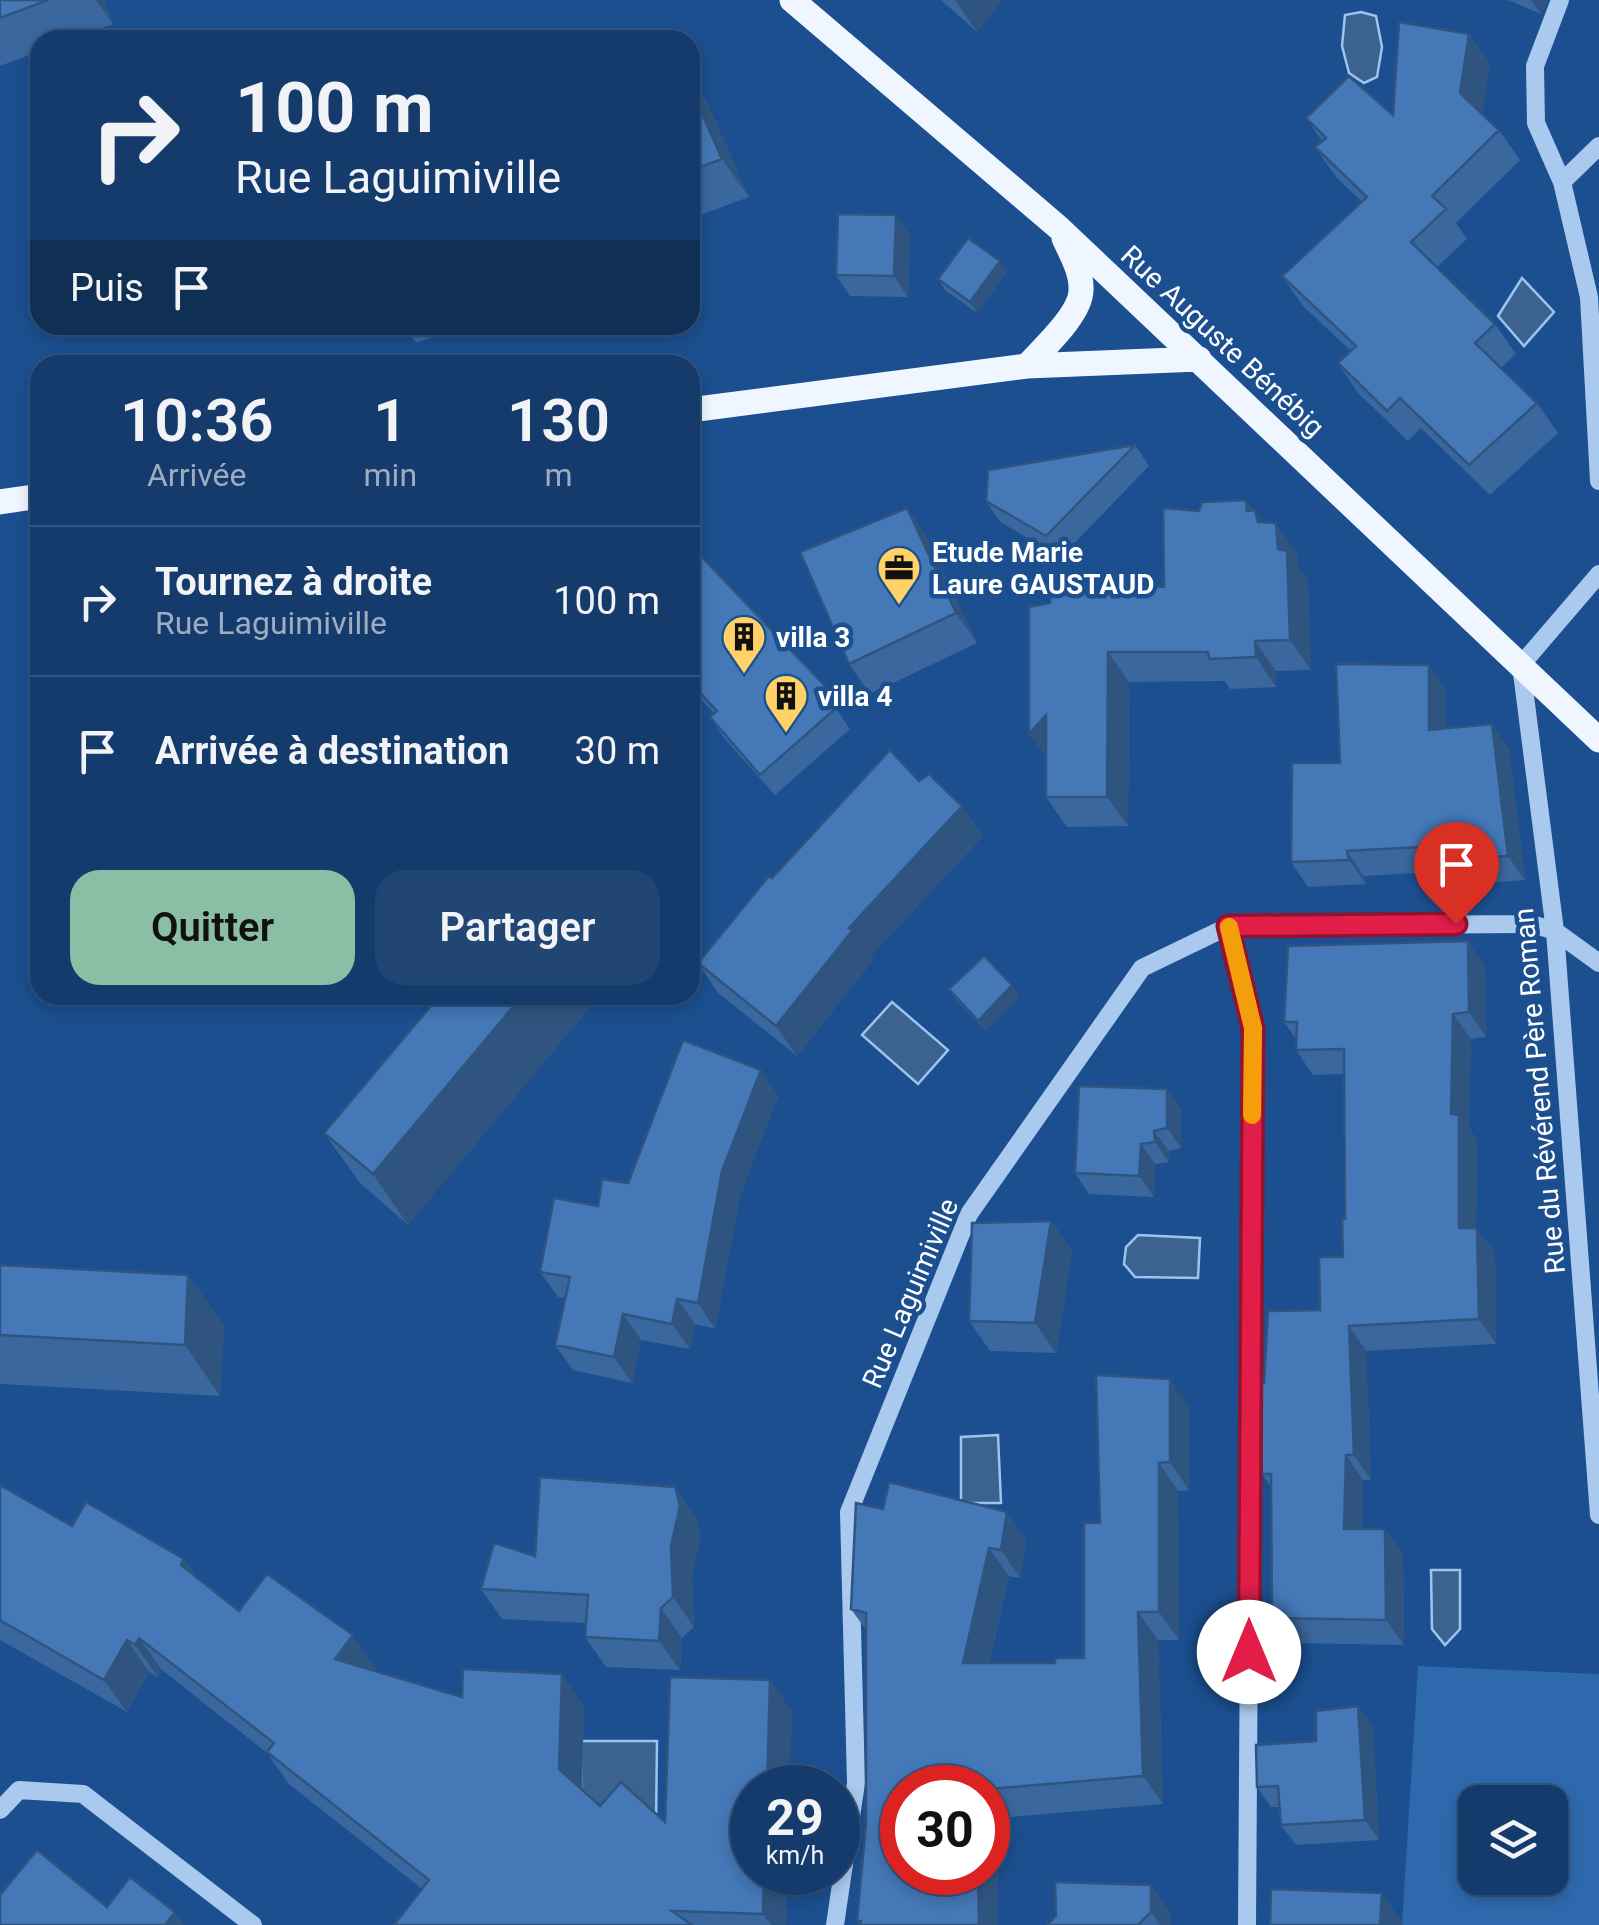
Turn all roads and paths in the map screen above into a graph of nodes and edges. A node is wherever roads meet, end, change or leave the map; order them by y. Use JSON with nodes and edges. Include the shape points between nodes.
{"nodes":[{"id":1,"x":792,"y":0,"type":"edge"},
{"id":2,"x":1560,"y":0,"type":"edge"},
{"id":3,"x":1599,"y":146,"type":"edge"},
{"id":4,"x":1562,"y":182,"type":"junction"},
{"id":5,"x":1059,"y":228,"type":"junction"},
{"id":6,"x":1199,"y":359,"type":"junction"},
{"id":7,"x":1027,"y":366,"type":"junction"},
{"id":8,"x":700,"y":409,"type":"edge"},
{"id":9,"x":1599,"y":481,"type":"edge"},
{"id":10,"x":30,"y":498,"type":"edge"},
{"id":11,"x":0,"y":502,"type":"edge"},
{"id":12,"x":1599,"y":574,"type":"edge"},
{"id":13,"x":1521,"y":665,"type":"junction"},
{"id":14,"x":1599,"y":740,"type":"edge"},
{"id":15,"x":1228,"y":926,"type":"junction"},
{"id":16,"x":1555,"y":931,"type":"junction"},
{"id":17,"x":1599,"y":962,"type":"edge"},
{"id":18,"x":1599,"y":1515,"type":"edge"},
{"id":19,"x":0,"y":1810,"type":"edge"},
{"id":20,"x":252,"y":1925,"type":"edge"},
{"id":21,"x":834,"y":1925,"type":"edge"},
{"id":22,"x":1248,"y":1925,"type":"edge"}],
"edges":[{"from":1,"to":5,"type":"main road","name":"Rue Auguste Bénébig"},
{"from":2,"to":4,"type":"street","via":[[1534,66],[1536,123]]},
{"from":3,"to":4,"type":"street"},
{"from":4,"to":9,"type":"street","via":[[1589,297]]},
{"from":5,"to":6,"type":"main road","name":"Rue Auguste Bénébig"},
{"from":5,"to":7,"type":"main road","via":[[1082,292],[1069,319]]},
{"from":6,"to":7,"type":"main road"},
{"from":6,"to":13,"type":"main road","name":"Rue Auguste Bénébig"},
{"from":7,"to":8,"type":"main road"},
{"from":10,"to":11,"type":"main road"},
{"from":12,"to":13,"type":"street"},
{"from":13,"to":14,"type":"main road","name":"Rue Auguste Bénébig"},
{"from":13,"to":16,"type":"street","name":"Rue du Révérend Père Roman"},
{"from":15,"to":16,"type":"street","name":"Rue Laguimiville","via":[[1532,924]]},
{"from":15,"to":21,"type":"street","name":"Rue Laguimiville","via":[[1142,968],[969,1214],[850,1512],[856,1784]]},
{"from":15,"to":22,"type":"street","via":[[1253,1028]]},
{"from":16,"to":17,"type":"street"},
{"from":16,"to":18,"type":"street","name":"Rue du Révérend Père Roman"},
{"from":19,"to":20,"type":"street","via":[[18,1790],[83,1794]]}]}
